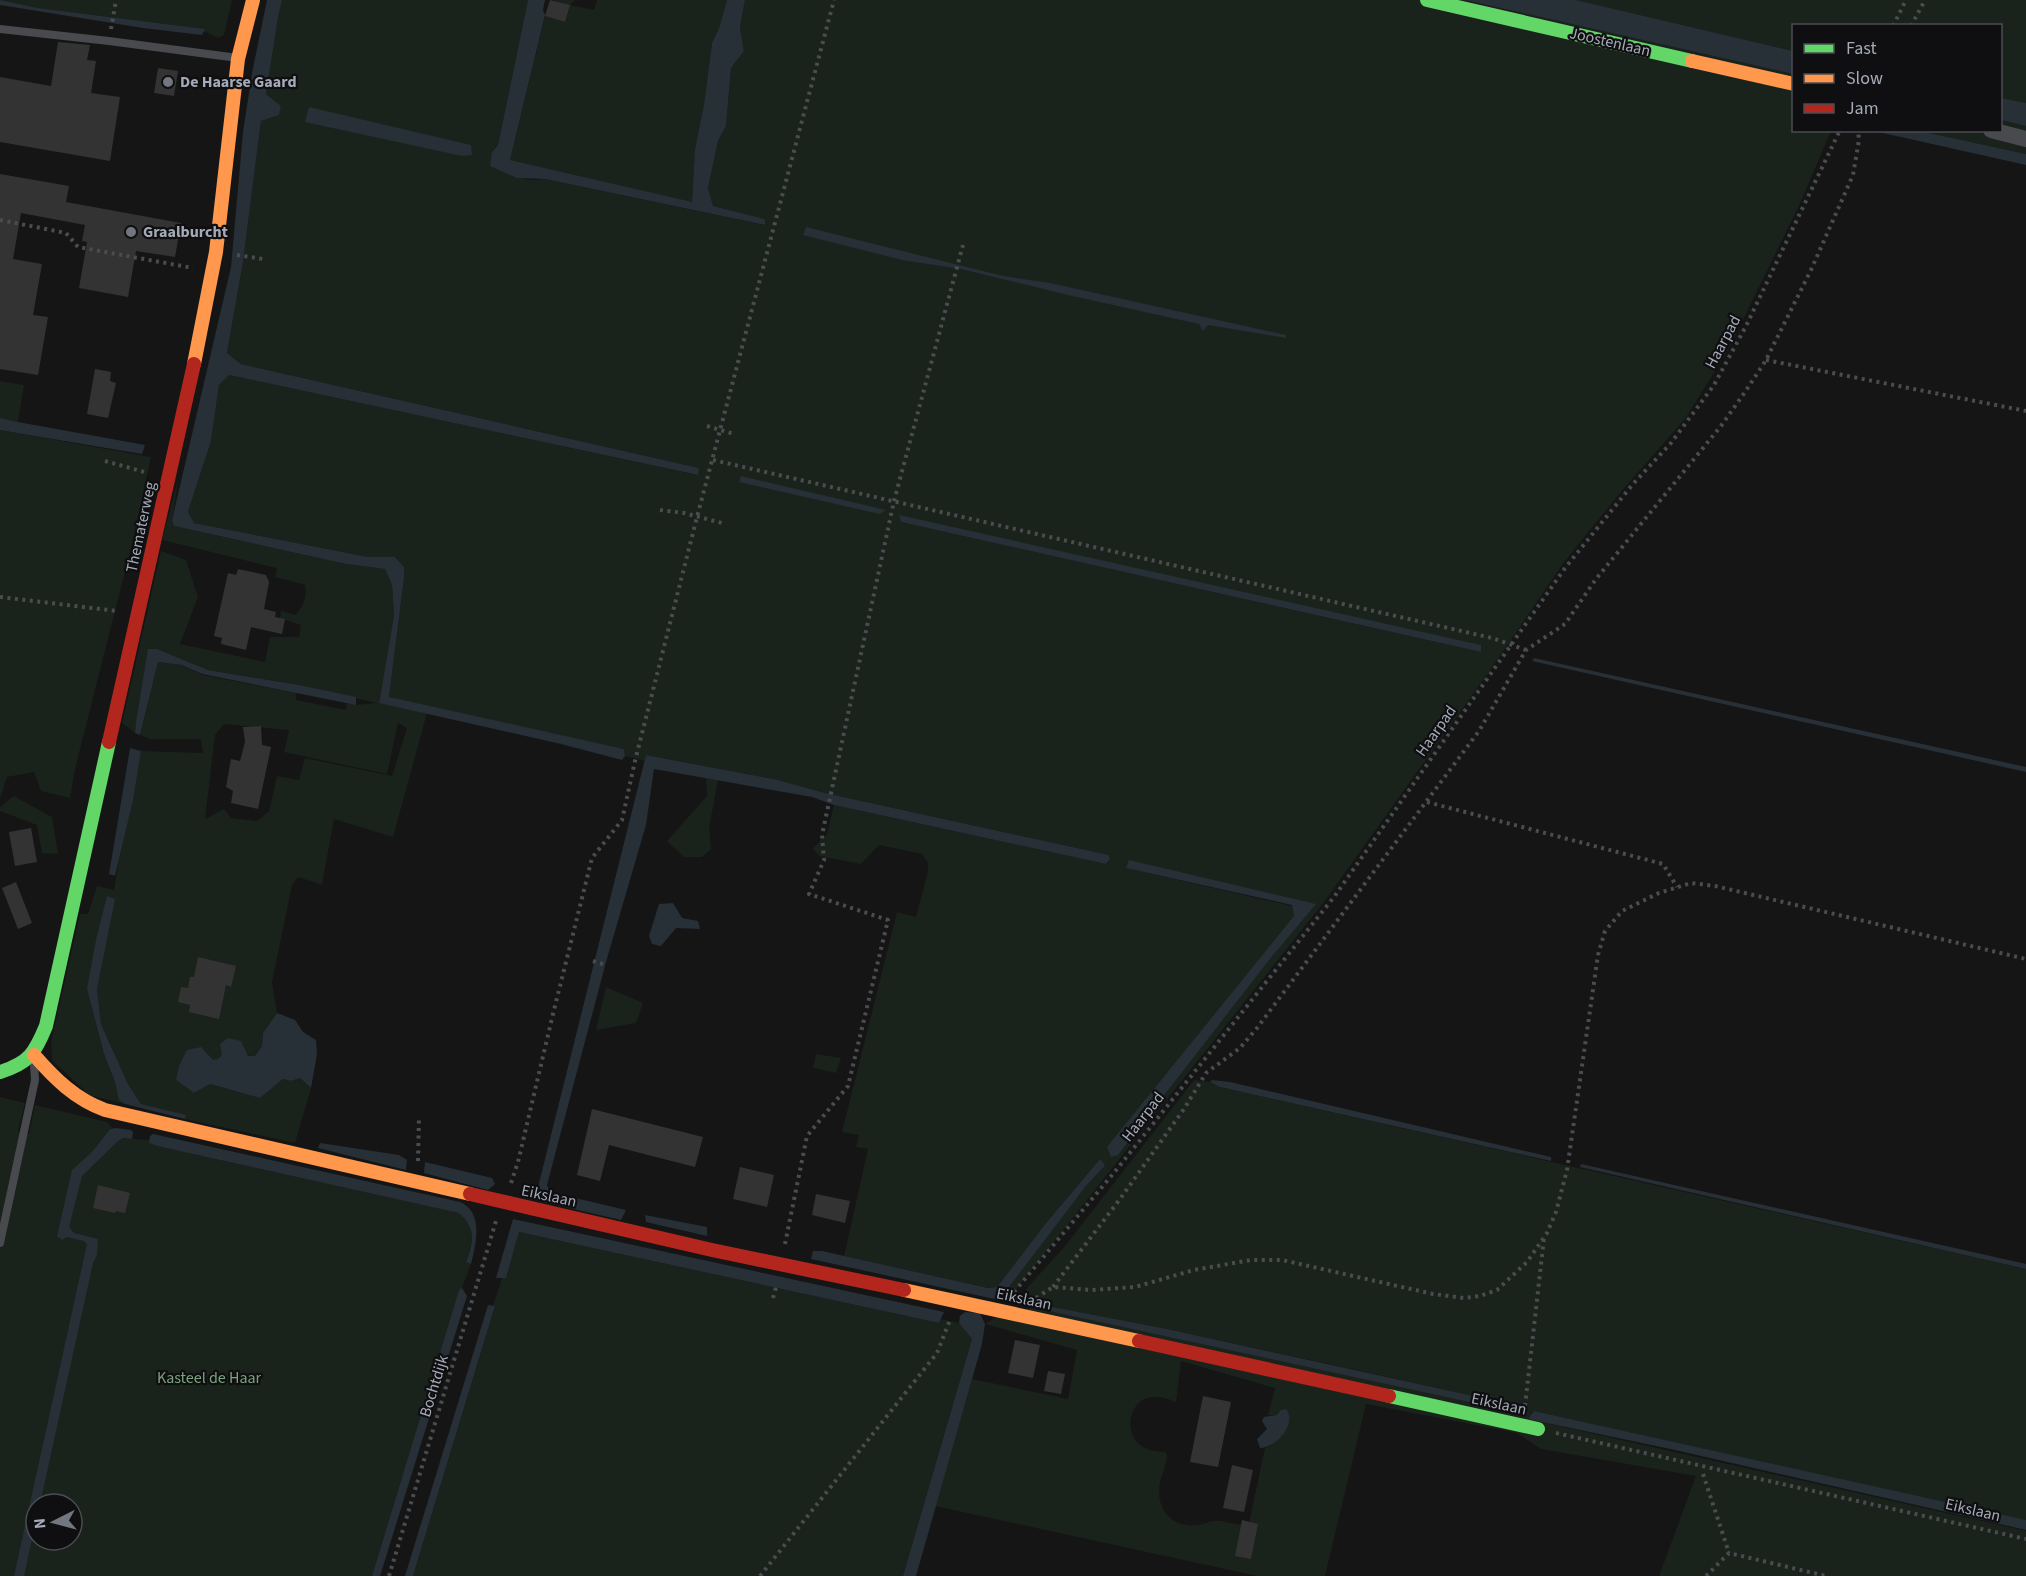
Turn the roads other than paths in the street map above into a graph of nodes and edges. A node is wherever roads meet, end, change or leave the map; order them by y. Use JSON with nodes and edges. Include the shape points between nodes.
{"nodes":[{"id":1,"x":253,"y":0,"type":"edge"},
{"id":2,"x":1427,"y":0,"type":"edge"},
{"id":3,"x":0,"y":29,"type":"edge"},
{"id":4,"x":238,"y":58,"type":"junction"},
{"id":5,"x":1792,"y":84,"type":"edge"},
{"id":6,"x":1999,"y":132,"type":"edge"},
{"id":7,"x":2026,"y":139,"type":"edge"},
{"id":8,"x":34,"y":1055,"type":"junction"},
{"id":9,"x":0,"y":1072,"type":"edge"},
{"id":10,"x":0,"y":1243,"type":"edge"},
{"id":11,"x":1538,"y":1429,"type":"road end"}],
"edges":[{"from":1,"to":4,"type":"street","name":"Thematerweg"},
{"from":2,"to":5,"type":"street","name":"Joostenlaan"},
{"from":3,"to":4,"type":"lane"},
{"from":4,"to":8,"type":"street","name":"Thematerweg","via":[[212,274],[197,349],[46,1026]]},
{"from":6,"to":7,"type":"street"},
{"from":8,"to":9,"type":"street","via":[[19,1066]]},
{"from":8,"to":10,"type":"lane","via":[[35,1080]]},
{"from":8,"to":11,"type":"street","name":"Eikslaan","via":[[59,1084],[86,1104],[105,1110],[502,1203]]}]}
